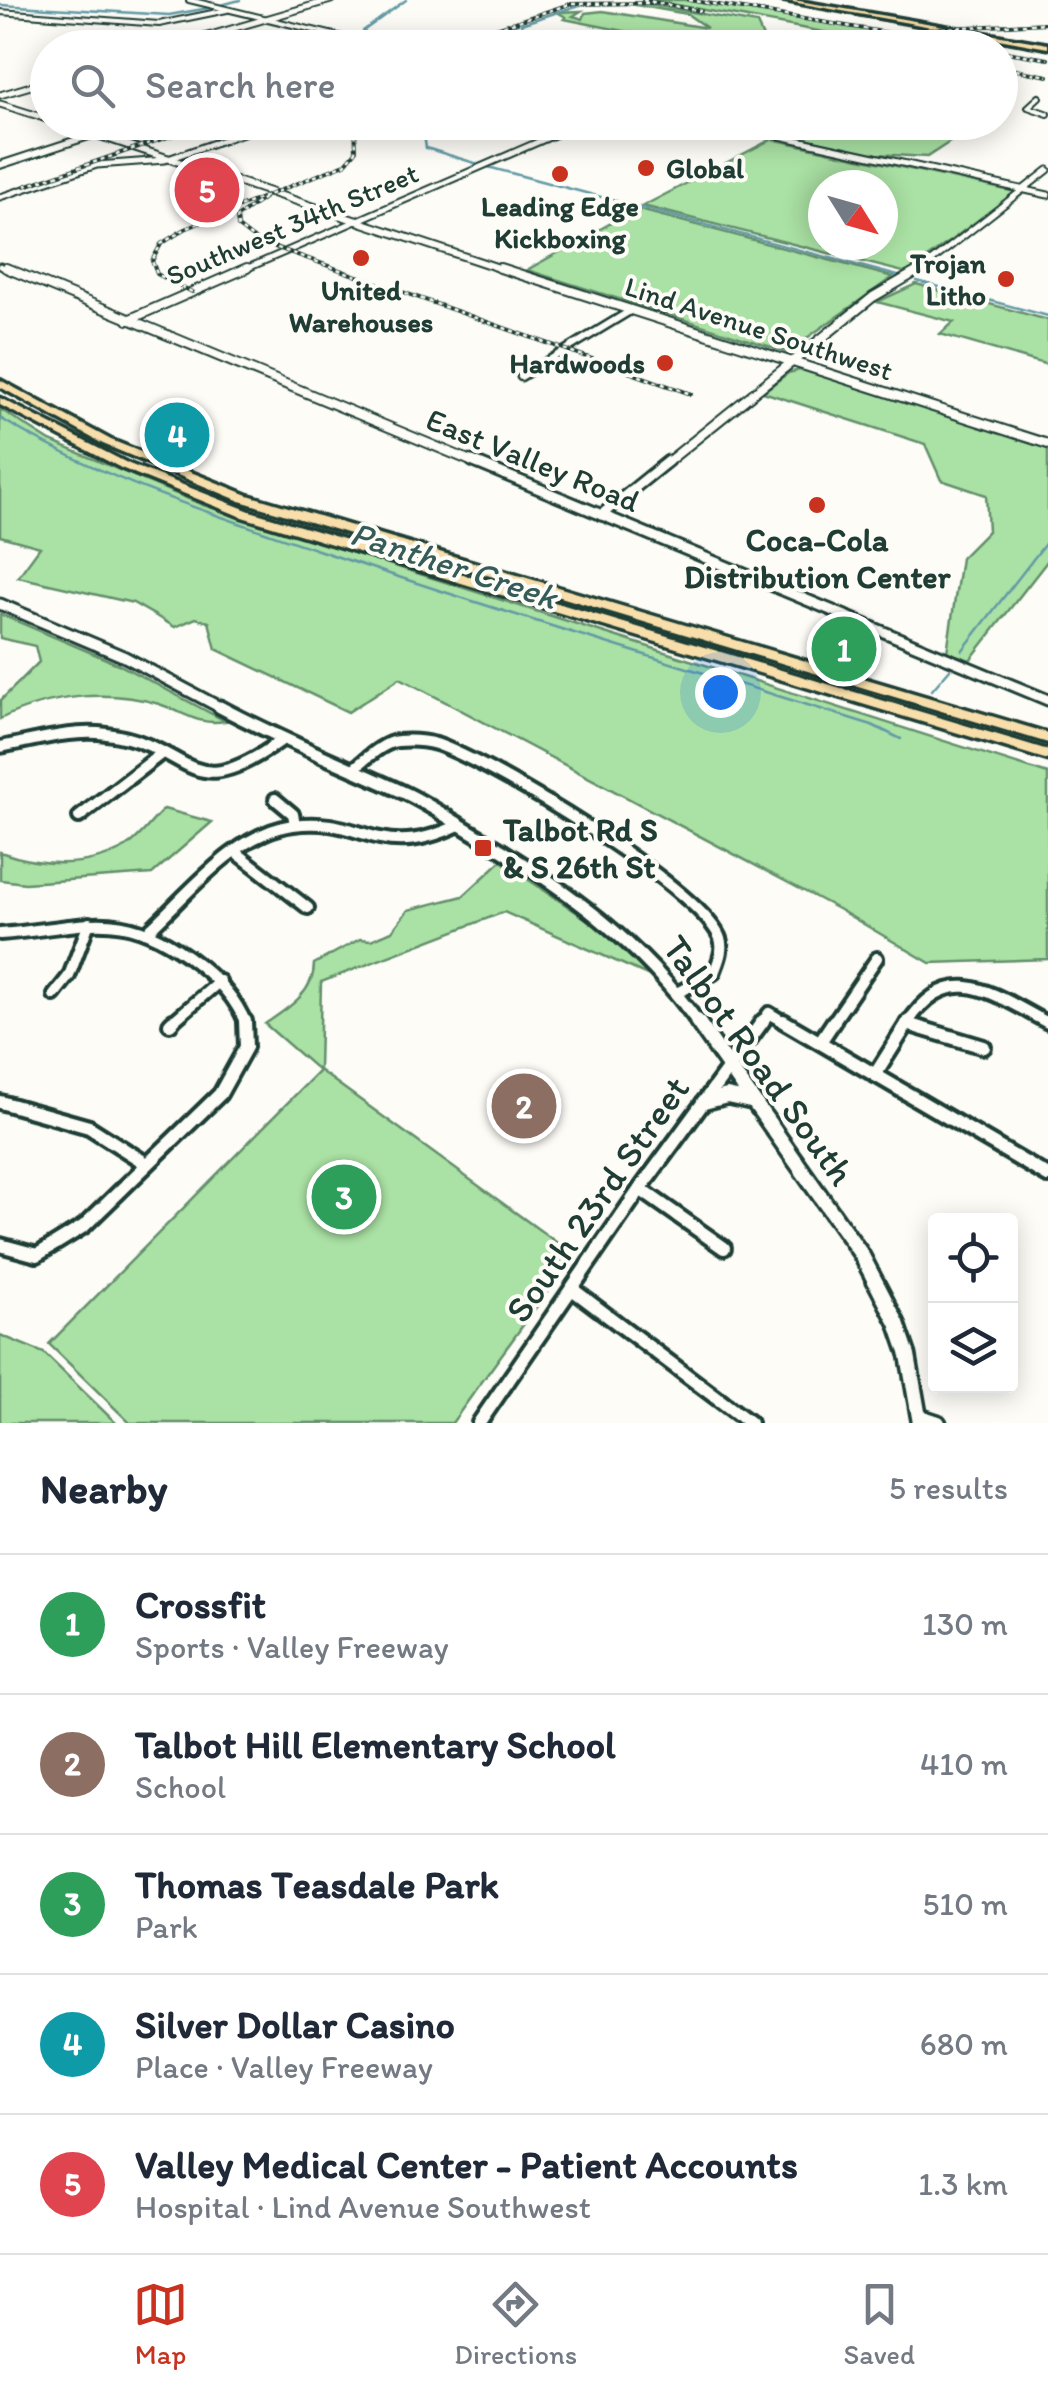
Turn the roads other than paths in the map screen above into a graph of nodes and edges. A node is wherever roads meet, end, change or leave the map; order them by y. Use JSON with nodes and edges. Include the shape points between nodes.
{"nodes":[{"id":1,"x":189,"y":0,"type":"edge"},
{"id":2,"x":331,"y":0,"type":"edge"},
{"id":3,"x":784,"y":0,"type":"edge"},
{"id":4,"x":227,"y":10,"type":"junction"},
{"id":5,"x":0,"y":12,"type":"edge"},
{"id":6,"x":266,"y":19,"type":"junction"},
{"id":7,"x":228,"y":30,"type":"edge"},
{"id":8,"x":313,"y":30,"type":"edge"},
{"id":9,"x":956,"y":30,"type":"edge"},
{"id":10,"x":1018,"y":41,"type":"edge"},
{"id":11,"x":1048,"y":46,"type":"edge"},
{"id":12,"x":30,"y":87,"type":"edge"},
{"id":13,"x":0,"y":95,"type":"edge"},
{"id":14,"x":1039,"y":97,"type":"dead end"},
{"id":15,"x":0,"y":104,"type":"edge"},
{"id":16,"x":30,"y":113,"type":"edge"},
{"id":17,"x":1048,"y":114,"type":"edge"},
{"id":18,"x":77,"y":140,"type":"edge"},
{"id":19,"x":112,"y":140,"type":"edge"},
{"id":20,"x":224,"y":140,"type":"edge"},
{"id":21,"x":543,"y":140,"type":"edge"},
{"id":22,"x":798,"y":140,"type":"edge"},
{"id":23,"x":166,"y":160,"type":"junction"},
{"id":24,"x":0,"y":165,"type":"edge"},
{"id":25,"x":1046,"y":174,"type":"edge"},
{"id":26,"x":1026,"y":190,"type":"junction"},
{"id":27,"x":1048,"y":195,"type":"edge"},
{"id":28,"x":0,"y":197,"type":"edge"},
{"id":29,"x":354,"y":222,"type":"junction"},
{"id":30,"x":0,"y":266,"type":"edge"},
{"id":31,"x":630,"y":311,"type":"junction"},
{"id":32,"x":128,"y":320,"type":"junction"},
{"id":33,"x":790,"y":362,"type":"junction"},
{"id":34,"x":521,"y":376,"type":"dead end"},
{"id":35,"x":0,"y":383,"type":"edge"},
{"id":36,"x":0,"y":398,"type":"edge"},
{"id":37,"x":1048,"y":444,"type":"edge"},
{"id":38,"x":601,"y":515,"type":"junction"},
{"id":39,"x":0,"y":604,"type":"edge"},
{"id":40,"x":1048,"y":700,"type":"edge"},
{"id":41,"x":1048,"y":738,"type":"edge"},
{"id":42,"x":282,"y":740,"type":"junction"},
{"id":43,"x":0,"y":747,"type":"edge"},
{"id":44,"x":162,"y":754,"type":"junction"},
{"id":45,"x":1048,"y":755,"type":"edge"},
{"id":46,"x":353,"y":768,"type":"junction"},
{"id":47,"x":275,"y":800,"type":"dead end"},
{"id":48,"x":79,"y":817,"type":"dead end"},
{"id":49,"x":294,"y":824,"type":"junction"},
{"id":50,"x":458,"y":825,"type":"junction"},
{"id":51,"x":237,"y":852,"type":"junction"},
{"id":52,"x":308,"y":908,"type":"dead end"},
{"id":53,"x":89,"y":923,"type":"junction"},
{"id":54,"x":150,"y":929,"type":"junction"},
{"id":55,"x":0,"y":934,"type":"edge"},
{"id":56,"x":876,"y":958,"type":"dead end"},
{"id":57,"x":220,"y":981,"type":"junction"},
{"id":58,"x":677,"y":993,"type":"junction"},
{"id":59,"x":54,"y":995,"type":"dead end"},
{"id":60,"x":1048,"y":1023,"type":"edge"},
{"id":61,"x":170,"y":1024,"type":"dead end"},
{"id":62,"x":907,"y":1024,"type":"junction"},
{"id":63,"x":820,"y":1042,"type":"junction"},
{"id":64,"x":984,"y":1047,"type":"dead end"},
{"id":65,"x":728,"y":1069,"type":"junction"},
{"id":66,"x":875,"y":1075,"type":"junction"},
{"id":67,"x":0,"y":1102,"type":"edge"},
{"id":68,"x":704,"y":1102,"type":"junction"},
{"id":69,"x":752,"y":1102,"type":"junction"},
{"id":70,"x":147,"y":1164,"type":"junction"},
{"id":71,"x":1048,"y":1176,"type":"edge"},
{"id":72,"x":640,"y":1189,"type":"junction"},
{"id":73,"x":0,"y":1245,"type":"edge"},
{"id":74,"x":724,"y":1248,"type":"dead end"},
{"id":75,"x":572,"y":1289,"type":"junction"},
{"id":76,"x":920,"y":1420,"type":"edge"},
{"id":77,"x":480,"y":1423,"type":"edge"},
{"id":78,"x":750,"y":1423,"type":"edge"},
{"id":79,"x":938,"y":1423,"type":"edge"}],
"edges":[{"from":1,"to":4,"type":"street"},
{"from":2,"to":6,"type":"main road"},
{"from":3,"to":9,"type":"main road"},
{"from":4,"to":5,"type":"street","via":[[166,24]]},
{"from":4,"to":6,"type":"street"},
{"from":6,"to":7,"type":"main road"},
{"from":6,"to":8,"type":"street"},
{"from":10,"to":11,"type":"main road"},
{"from":12,"to":13,"type":"main road"},
{"from":14,"to":17,"type":"street","via":[[1028,106]]},
{"from":15,"to":16,"type":"main road"},
{"from":18,"to":24,"type":"main road"},
{"from":19,"to":23,"type":"main road","name":"Lind Avenue Southwest"},
{"from":20,"to":23,"type":"street"},
{"from":21,"to":29,"type":"street","name":"Southwest 34th Street"},
{"from":22,"to":26,"type":"street"},
{"from":23,"to":28,"type":"street","via":[[92,166]]},
{"from":23,"to":29,"type":"main road","name":"Lind Avenue Southwest"},
{"from":25,"to":26,"type":"street"},
{"from":26,"to":27,"type":"street"},
{"from":26,"to":33,"type":"street"},
{"from":29,"to":31,"type":"main road","name":"Lind Avenue Southwest"},
{"from":29,"to":32,"type":"street","name":"Southwest 34th Street"},
{"from":30,"to":32,"type":"street","name":"East Valley Road"},
{"from":31,"to":33,"type":"main road","name":"Lind Avenue Southwest"},
{"from":31,"to":34,"type":"street"},
{"from":32,"to":38,"type":"street","name":"East Valley Road"},
{"from":33,"to":37,"type":"main road","name":"Lind Avenue Southwest"},
{"from":33,"to":38,"type":"street"},
{"from":35,"to":41,"type":"highway","via":[[107,442],[244,498]]},
{"from":36,"to":45,"type":"highway","via":[[125,466],[257,516]]},
{"from":38,"to":40,"type":"street","name":"East Valley Road"},
{"from":39,"to":42,"type":"street","name":"Talbot Road South","via":[[125,657]]},
{"from":42,"to":44,"type":"street","via":[[243,769],[220,775],[197,772]]},
{"from":42,"to":46,"type":"street","name":"Talbot Road South"},
{"from":43,"to":44,"type":"street","via":[[110,734]]},
{"from":44,"to":48,"type":"street"},
{"from":46,"to":50,"type":"street","name":"Talbot Road South"},
{"from":46,"to":58,"type":"street","via":[[392,741],[433,743],[645,865],[720,936],[714,973]]},
{"from":47,"to":49,"type":"street"},
{"from":49,"to":50,"type":"street","via":[[400,845],[432,840]]},
{"from":49,"to":51,"type":"street"},
{"from":50,"to":58,"type":"street","name":"Talbot Road South","via":[[588,905]]},
{"from":51,"to":52,"type":"street"},
{"from":51,"to":54,"type":"street"},
{"from":53,"to":54,"type":"street"},
{"from":53,"to":55,"type":"street"},
{"from":53,"to":59,"type":"street","via":[[69,976]]},
{"from":54,"to":57,"type":"street"},
{"from":56,"to":63,"type":"street"},
{"from":57,"to":61,"type":"street"},
{"from":57,"to":70,"type":"street","via":[[249,1023],[238,1068],[219,1096]]},
{"from":58,"to":65,"type":"street","name":"Talbot Road South"},
{"from":60,"to":62,"type":"street","via":[[979,986],[944,984]]},
{"from":62,"to":64,"type":"street"},
{"from":62,"to":66,"type":"street"},
{"from":63,"to":65,"type":"street","name":"South 23rd Street","via":[[769,1013]]},
{"from":63,"to":66,"type":"street"},
{"from":65,"to":68,"type":"street","name":"South 23rd Street"},
{"from":65,"to":69,"type":"street","name":"Talbot Road South"},
{"from":66,"to":71,"type":"street"},
{"from":67,"to":70,"type":"street","via":[[106,1134]]},
{"from":68,"to":69,"type":"street","via":[[714,1096]]},
{"from":68,"to":72,"type":"street","name":"South 23rd Street"},
{"from":69,"to":76,"type":"street","name":"Talbot Road South","via":[[880,1286],[908,1355]]},
{"from":70,"to":73,"type":"street","via":[[71,1238],[36,1255]]},
{"from":72,"to":74,"type":"street"},
{"from":72,"to":75,"type":"street","name":"South 23rd Street"},
{"from":75,"to":77,"type":"street","name":"South 23rd Street"},
{"from":75,"to":78,"type":"street"},
{"from":76,"to":79,"type":"street","name":"Talbot Road South"}]}
